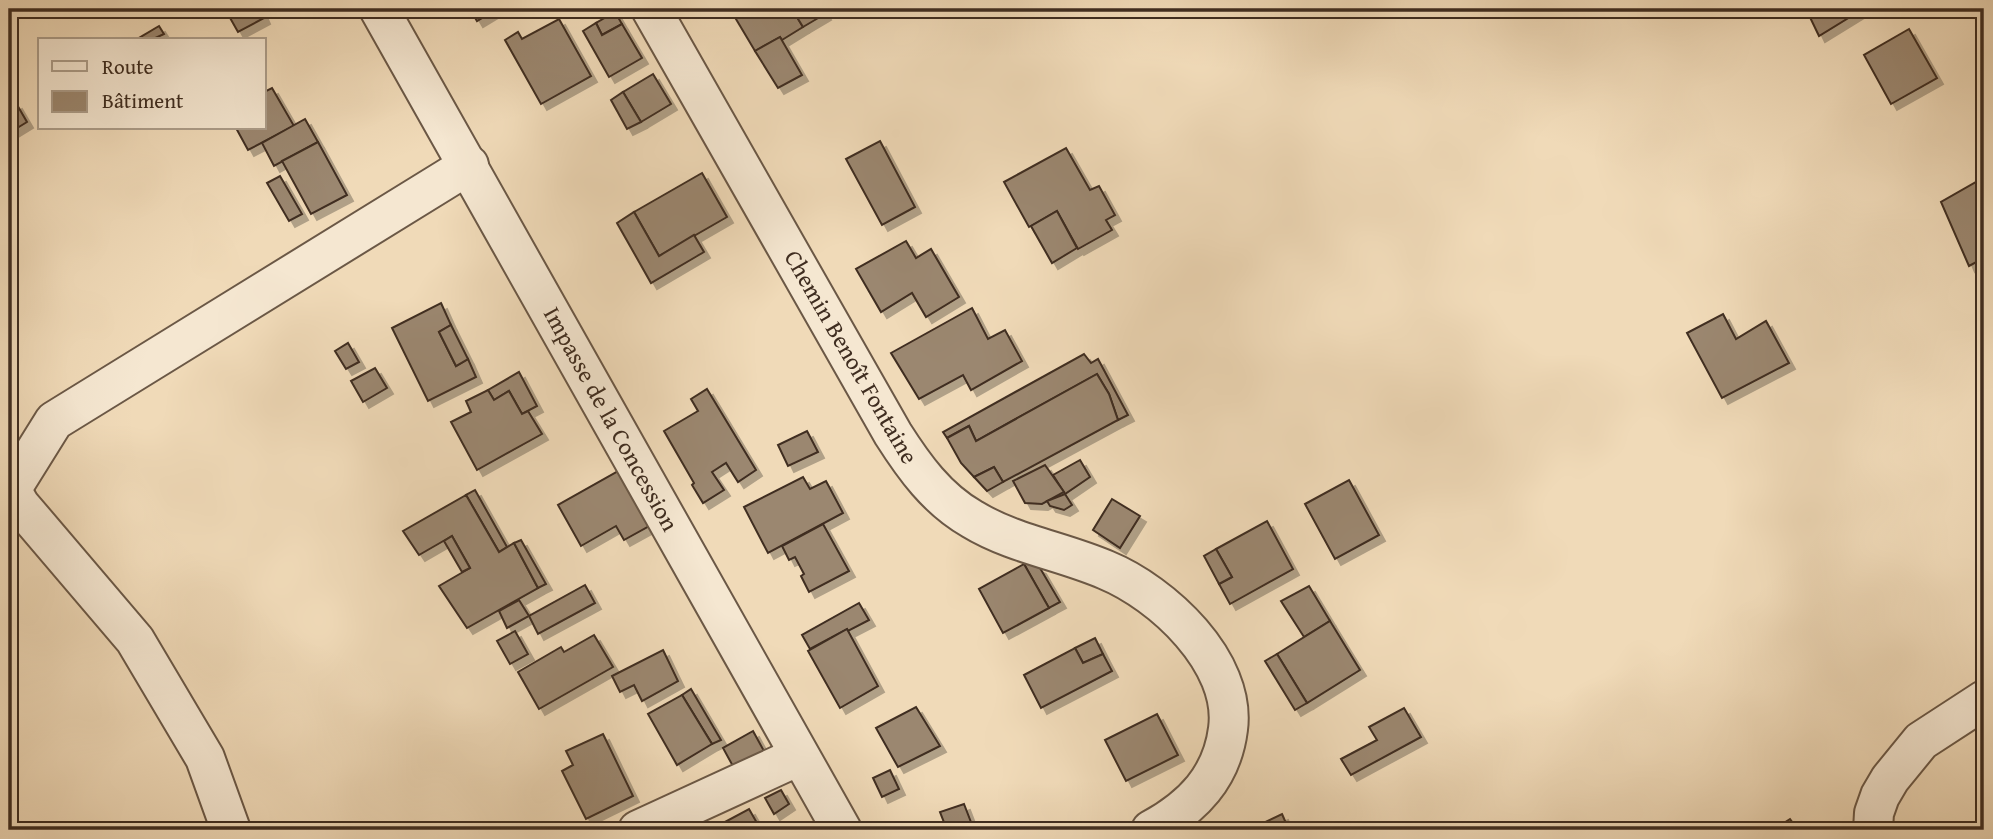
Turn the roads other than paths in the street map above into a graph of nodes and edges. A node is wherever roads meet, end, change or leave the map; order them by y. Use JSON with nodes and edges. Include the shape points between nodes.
{"nodes":[{"id":1,"x":379,"y":9,"type":"edge"},
{"id":2,"x":651,"y":9,"type":"edge"},
{"id":3,"x":469,"y":165,"type":"junction"},
{"id":4,"x":12,"y":499,"type":"edge"},
{"id":5,"x":1984,"y":700,"type":"edge"},
{"id":6,"x":799,"y":756,"type":"junction"},
{"id":7,"x":231,"y":830,"type":"edge"},
{"id":8,"x":638,"y":830,"type":"edge"},
{"id":9,"x":842,"y":830,"type":"edge"},
{"id":10,"x":1152,"y":830,"type":"edge"},
{"id":11,"x":1873,"y":830,"type":"edge"}],
"edges":[{"from":1,"to":3,"type":"street","name":"Impasse de la Concession"},
{"from":2,"to":10,"type":"street","name":"Chemin Benoît Fontaine","via":[[916,468],[971,519],[1107,570],[1149,595],[1212,659],[1228,702],[1227,742],[1221,760],[1190,804]]},
{"from":3,"to":4,"type":"street","via":[[54,421]]},
{"from":3,"to":6,"type":"street","name":"Impasse de la Concession"},
{"from":4,"to":7,"type":"street","via":[[135,640],[205,758]]},
{"from":5,"to":11,"type":"street","via":[[1921,741],[1880,796]]},
{"from":6,"to":8,"type":"street"},
{"from":6,"to":9,"type":"street","name":"Impasse de la Concession"}]}
